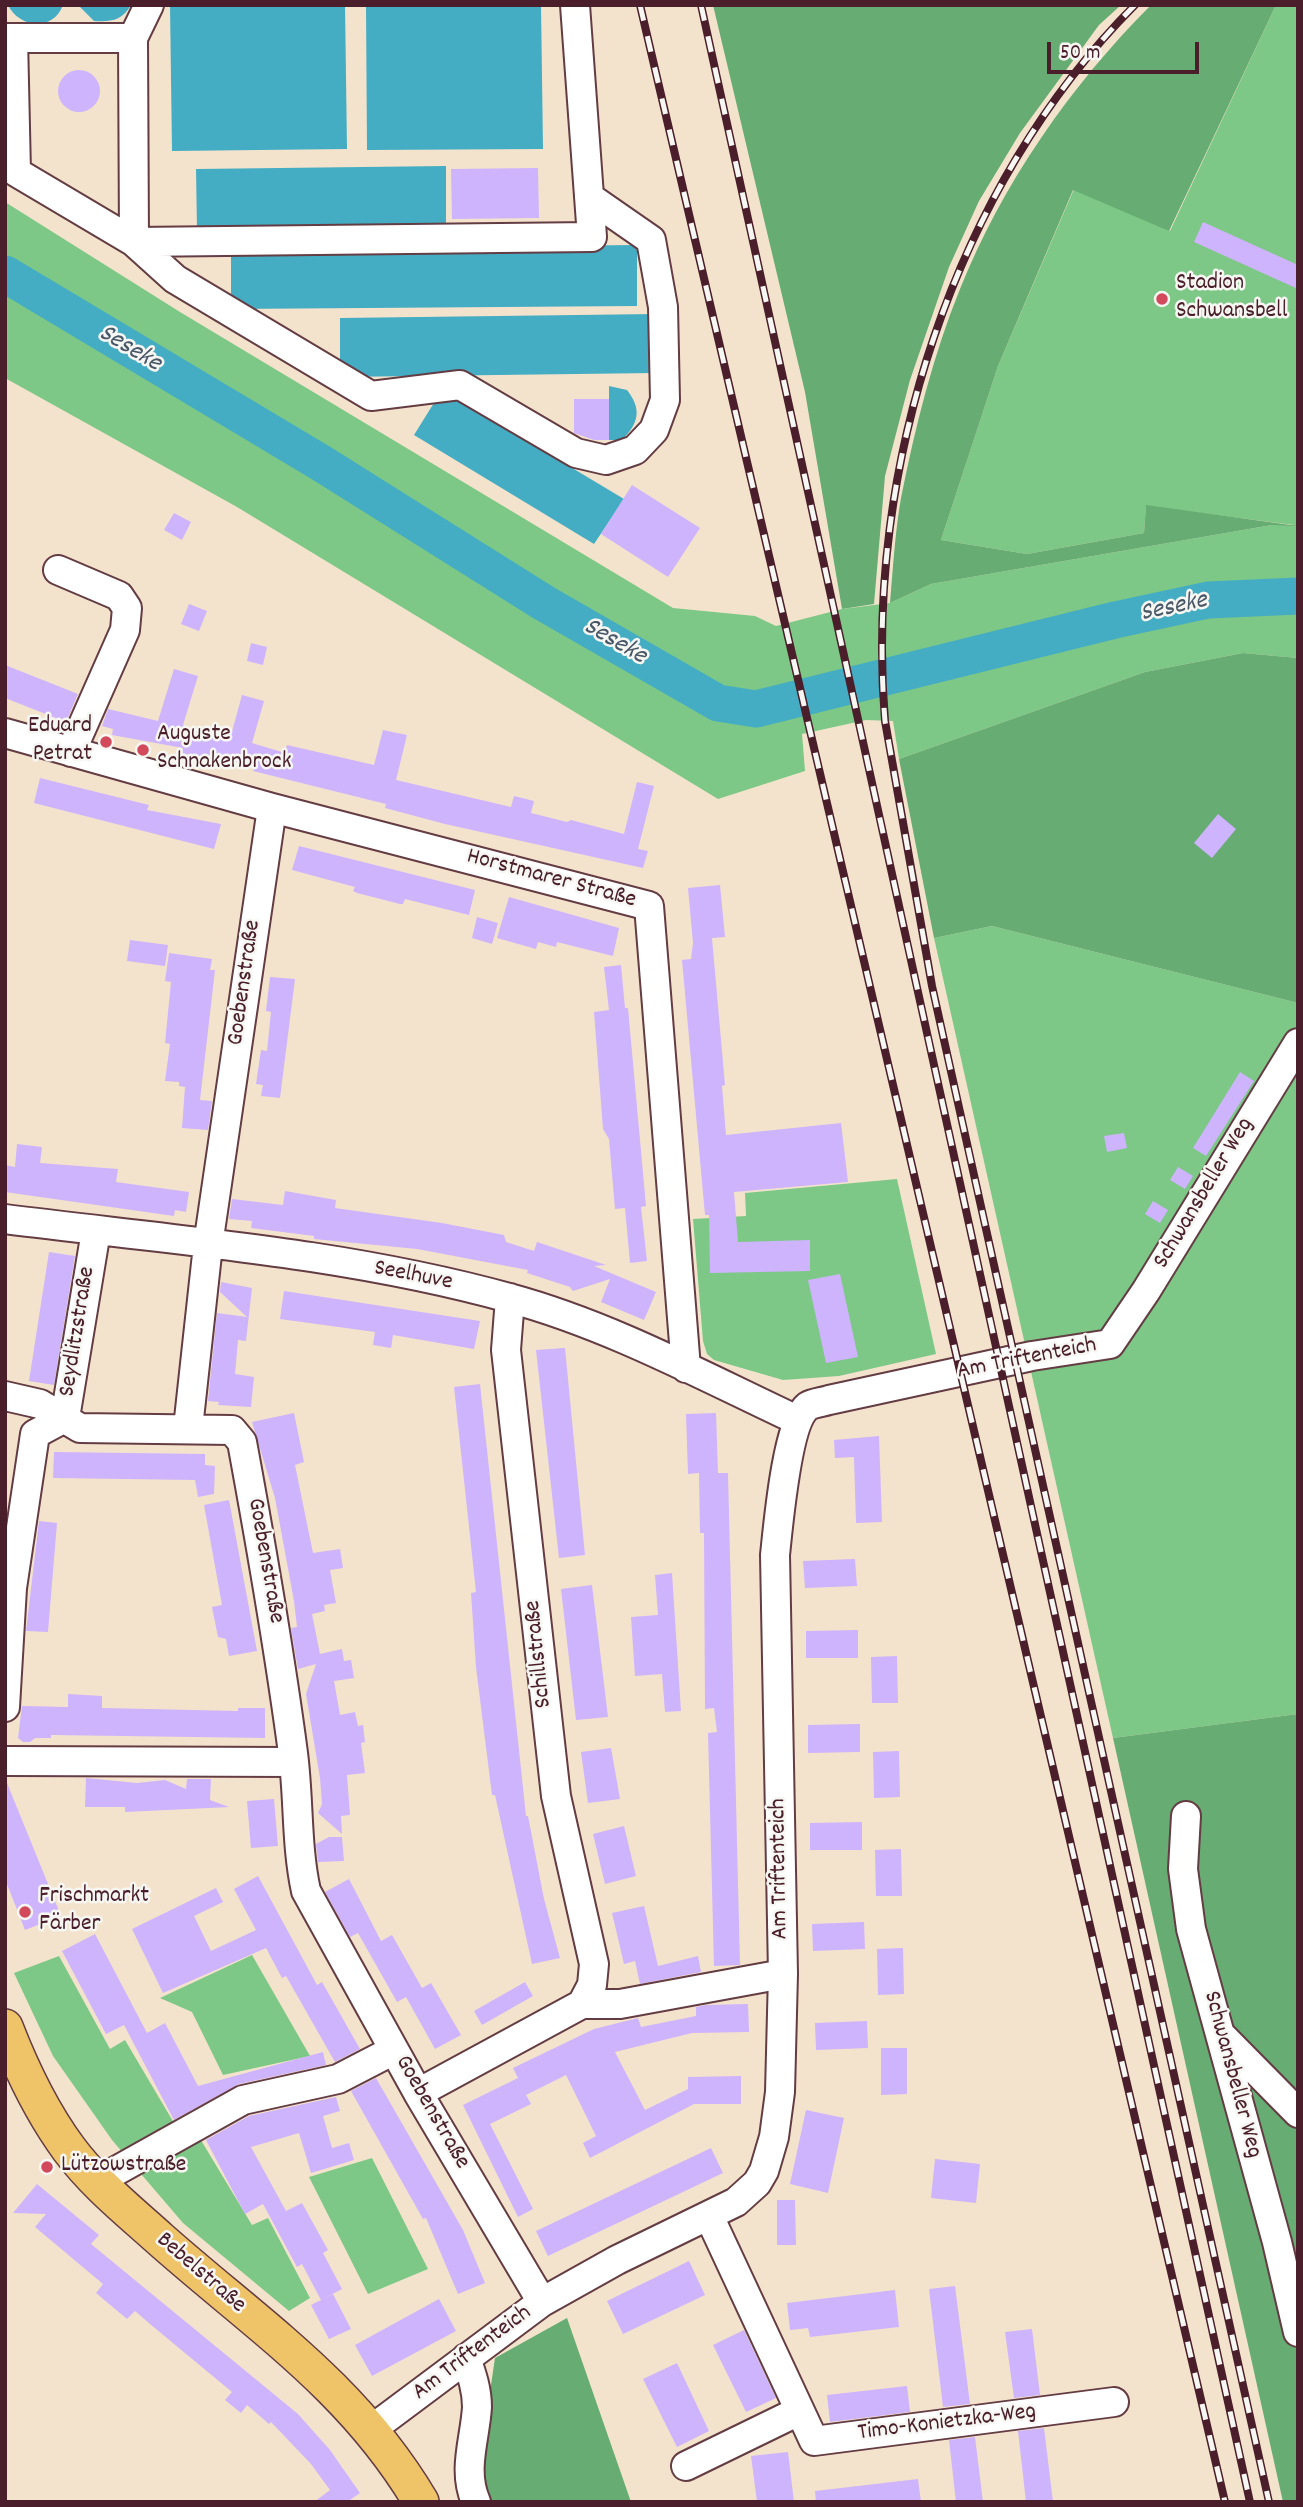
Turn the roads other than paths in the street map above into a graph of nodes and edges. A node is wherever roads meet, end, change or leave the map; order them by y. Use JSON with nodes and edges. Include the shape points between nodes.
{"nodes":[{"id":1,"x":149,"y":5,"type":"edge"},
{"id":2,"x":575,"y":5,"type":"edge"},
{"id":3,"x":9,"y":38,"type":"edge"},
{"id":4,"x":133,"y":38,"type":"junction"},
{"id":5,"x":589,"y":197,"type":"junction"},
{"id":6,"x":134,"y":242,"type":"junction"},
{"id":7,"x":58,"y":570,"type":"dead end"},
{"id":8,"x":5,"y":733,"type":"edge"},
{"id":9,"x":71,"y":752,"type":"junction"},
{"id":10,"x":272,"y":808,"type":"junction"},
{"id":11,"x":1298,"y":1043,"type":"edge"},
{"id":12,"x":5,"y":1219,"type":"edge"},
{"id":13,"x":96,"y":1231,"type":"junction"},
{"id":14,"x":208,"y":1245,"type":"junction"},
{"id":15,"x":510,"y":1298,"type":"junction"},
{"id":16,"x":1110,"y":1344,"type":"joint"},
{"id":17,"x":686,"y":1368,"type":"junction"},
{"id":18,"x":5,"y":1396,"type":"edge"},
{"id":19,"x":65,"y":1418,"type":"junction"},
{"id":20,"x":797,"y":1420,"type":"junction"},
{"id":21,"x":188,"y":1429,"type":"junction"},
{"id":22,"x":5,"y":1707,"type":"edge"},
{"id":23,"x":5,"y":1760,"type":"edge"},
{"id":24,"x":294,"y":1762,"type":"junction"},
{"id":25,"x":1186,"y":1816,"type":"dead end"},
{"id":26,"x":783,"y":1974,"type":"junction"},
{"id":27,"x":582,"y":2004,"type":"junction"},
{"id":28,"x":5,"y":2027,"type":"edge"},
{"id":29,"x":1221,"y":2035,"type":"junction"},
{"id":30,"x":394,"y":2050,"type":"junction"},
{"id":31,"x":418,"y":2093,"type":"junction"},
{"id":32,"x":1298,"y":2113,"type":"edge"},
{"id":33,"x":99,"y":2181,"type":"junction"},
{"id":34,"x":709,"y":2216,"type":"junction"},
{"id":35,"x":542,"y":2302,"type":"junction"},
{"id":36,"x":1298,"y":2332,"type":"edge"},
{"id":37,"x":466,"y":2358,"type":"junction"},
{"id":38,"x":1114,"y":2402,"type":"dead end"},
{"id":39,"x":799,"y":2411,"type":"junction"},
{"id":40,"x":372,"y":2429,"type":"junction"},
{"id":41,"x":686,"y":2466,"type":"dead end"},
{"id":42,"x":421,"y":2502,"type":"edge"},
{"id":43,"x":476,"y":2502,"type":"edge"}],
"edges":[{"from":1,"to":4,"type":"street"},
{"from":2,"to":5,"type":"street"},
{"from":3,"to":4,"type":"street"},
{"from":3,"to":6,"type":"street","via":[[16,172]]},
{"from":4,"to":6,"type":"street"},
{"from":5,"to":6,"type":"street","via":[[592,237]]},
{"from":5,"to":6,"type":"street","via":[[651,240],[663,307],[665,400],[654,430],[635,450],[606,460],[576,453],[460,385],[371,396],[174,279]]},
{"from":7,"to":9,"type":"street","via":[[119,596],[128,615]]},
{"from":8,"to":9,"type":"street","name":"Horstmarer Straße"},
{"from":9,"to":10,"type":"street","name":"Horstmarer Straße"},
{"from":10,"to":14,"type":"street","name":"Goebenstraße"},
{"from":10,"to":17,"type":"street","name":"Horstmarer Straße","via":[[649,906]]},
{"from":11,"to":16,"type":"street","name":"Schwansbeller Weg"},
{"from":12,"to":13,"type":"street","name":"Seelhuve"},
{"from":13,"to":14,"type":"street","name":"Seelhuve"},
{"from":13,"to":19,"type":"street","name":"Seydlitzstraße"},
{"from":14,"to":15,"type":"street","name":"Seelhuve","via":[[357,1266]]},
{"from":14,"to":21,"type":"street","name":"Goebenstraße"},
{"from":15,"to":17,"type":"street","name":"Seelhuve","via":[[599,1327]]},
{"from":15,"to":27,"type":"street","name":"Schillstraße","via":[[506,1350],[556,1796],[594,1964],[592,1985]]},
{"from":16,"to":20,"type":"street","name":"Am Triftenteich","via":[[829,1400],[808,1406]]},
{"from":17,"to":20,"type":"street","name":"Seelhuve"},
{"from":18,"to":19,"type":"street","via":[[40,1404]]},
{"from":19,"to":21,"type":"street","via":[[80,1429]]},
{"from":19,"to":22,"type":"street","name":"Seydlitzstraße","via":[[35,1434],[12,1588]]},
{"from":20,"to":26,"type":"street","name":"Am Triftenteich","via":[[775,1555]]},
{"from":21,"to":24,"type":"street","name":"Goebenstraße","via":[[232,1430],[242,1442]]},
{"from":23,"to":24,"type":"street"},
{"from":24,"to":30,"type":"street","name":"Goebenstraße","via":[[300,1866],[306,1891]]},
{"from":25,"to":29,"type":"street","name":"Schwansbeller Weg","via":[[1183,1869],[1191,1929]]},
{"from":26,"to":27,"type":"street","via":[[620,2004]]},
{"from":26,"to":34,"type":"street","name":"Am Triftenteich","via":[[780,2092],[764,2171],[736,2202]]},
{"from":27,"to":31,"type":"street"},
{"from":28,"to":33,"type":"main road","name":"Bebelstraße","via":[[38,2103]]},
{"from":29,"to":32,"type":"street"},
{"from":29,"to":36,"type":"street","name":"Schwansbeller Weg"},
{"from":30,"to":31,"type":"street","name":"Goebenstraße"},
{"from":30,"to":33,"type":"street","via":[[338,2079],[243,2100]]},
{"from":31,"to":35,"type":"street","name":"Goebenstraße"},
{"from":33,"to":40,"type":"main road","name":"Bebelstraße","via":[[234,2305],[304,2360]]},
{"from":34,"to":35,"type":"street","name":"Am Triftenteich"},
{"from":34,"to":39,"type":"street","name":"Timo-Konietzka-Weg"},
{"from":35,"to":37,"type":"street","name":"Am Triftenteich"},
{"from":37,"to":40,"type":"street","name":"Am Triftenteich"},
{"from":37,"to":43,"type":"street","via":[[477,2407],[468,2473]]},
{"from":38,"to":39,"type":"street","name":"Timo-Konietzka-Weg","via":[[814,2441]]},
{"from":39,"to":41,"type":"street"},
{"from":40,"to":42,"type":"main road","name":"Bebelstraße"}]}
